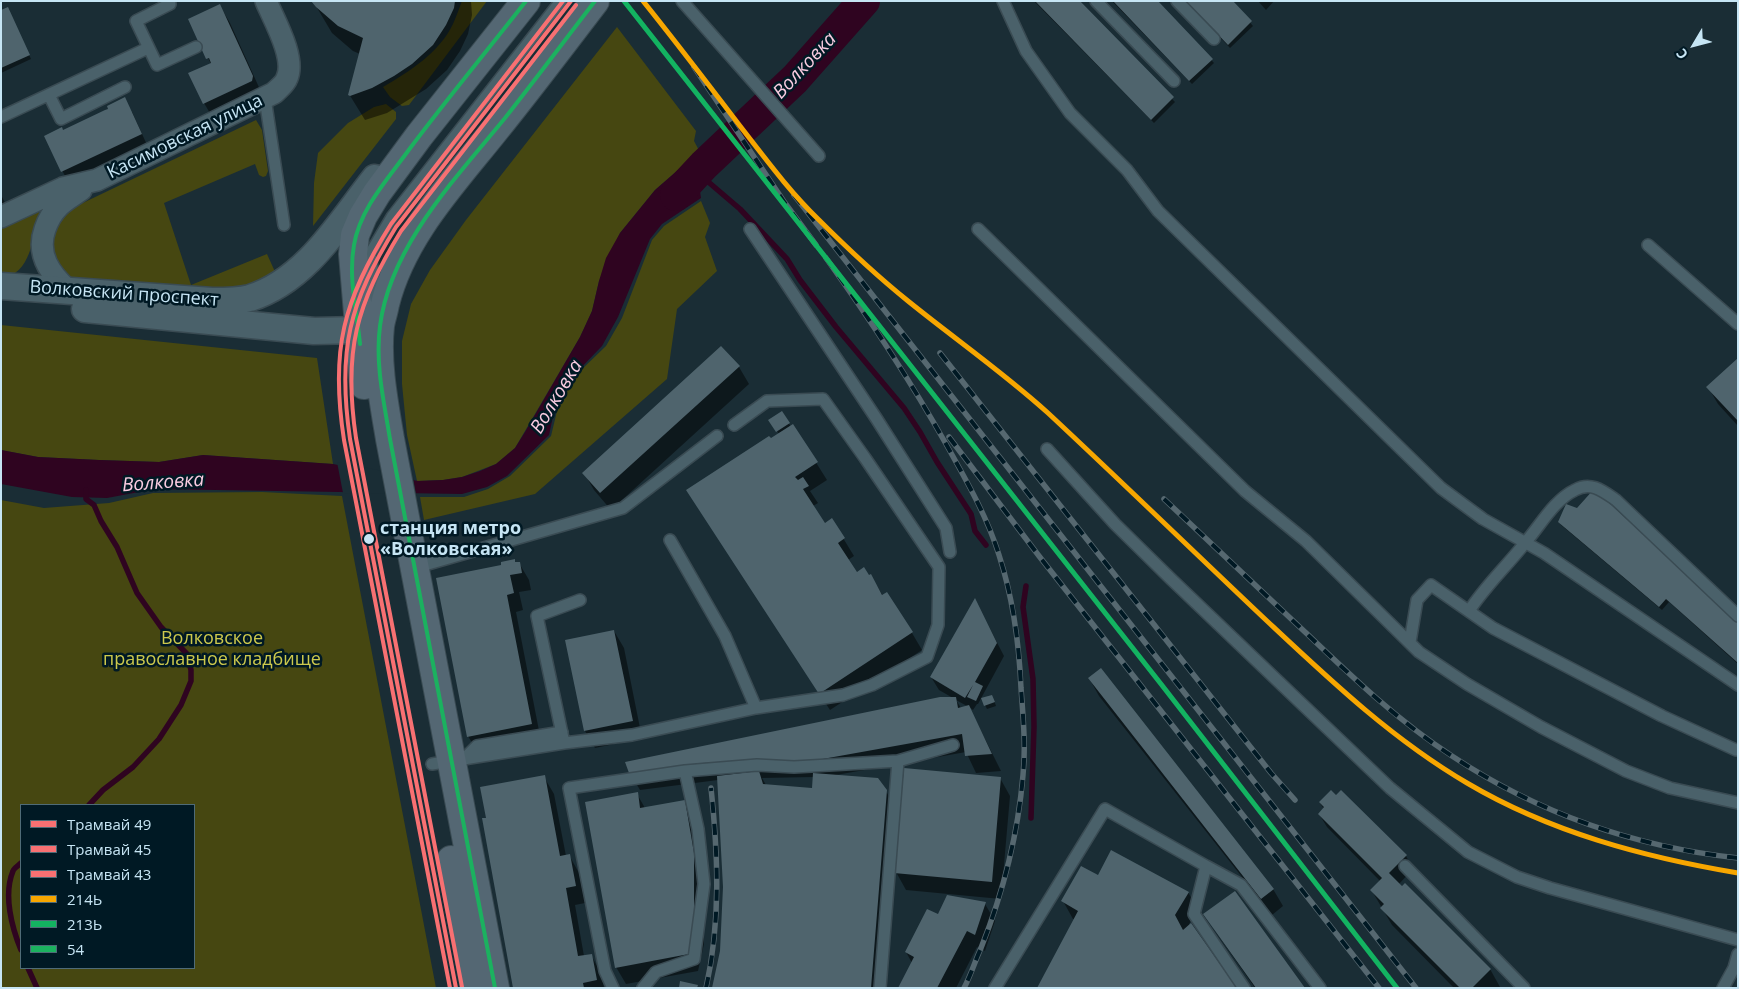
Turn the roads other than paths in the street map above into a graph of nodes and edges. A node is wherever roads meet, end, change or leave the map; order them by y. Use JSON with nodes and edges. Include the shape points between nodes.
{"nodes":[{"id":1,"x":266,"y":1,"type":"edge"},
{"id":2,"x":526,"y":1,"type":"edge"},
{"id":3,"x":561,"y":1,"type":"edge"},
{"id":4,"x":595,"y":1,"type":"edge"},
{"id":5,"x":682,"y":1,"type":"edge"},
{"id":6,"x":1003,"y":1,"type":"edge"},
{"id":7,"x":1096,"y":1,"type":"edge"},
{"id":8,"x":1177,"y":1,"type":"edge"},
{"id":9,"x":170,"y":4,"type":"dead end"},
{"id":10,"x":1214,"y":39,"type":"dead end"},
{"id":11,"x":196,"y":47,"type":"dead end"},
{"id":12,"x":148,"y":48,"type":"junction"},
{"id":13,"x":1174,"y":81,"type":"dead end"},
{"id":14,"x":125,"y":87,"type":"dead end"},
{"id":15,"x":48,"y":95,"type":"junction"},
{"id":16,"x":265,"y":98,"type":"junction"},
{"id":17,"x":1,"y":116,"type":"edge"},
{"id":18,"x":419,"y":136,"type":"junction"},
{"id":19,"x":819,"y":156,"type":"dead end"},
{"id":20,"x":97,"y":180,"type":"junction"},
{"id":21,"x":1,"y":217,"type":"edge"},
{"id":22,"x":284,"y":225,"type":"dead end"},
{"id":23,"x":750,"y":229,"type":"dead end"},
{"id":24,"x":978,"y":229,"type":"dead end"},
{"id":25,"x":1648,"y":245,"type":"dead end"},
{"id":26,"x":401,"y":259,"type":"junction"},
{"id":27,"x":364,"y":260,"type":"junction"},
{"id":28,"x":1,"y":286,"type":"edge"},
{"id":29,"x":68,"y":290,"type":"junction"},
{"id":30,"x":1,"y":305,"type":"edge"},
{"id":31,"x":1738,"y":324,"type":"edge"},
{"id":32,"x":370,"y":328,"type":"junction"},
{"id":33,"x":734,"y":425,"type":"dead end"},
{"id":34,"x":717,"y":436,"type":"dead end"},
{"id":35,"x":1048,"y":448,"type":"dead end"},
{"id":36,"x":390,"y":493,"type":"junction"},
{"id":37,"x":670,"y":540,"type":"dead end"},
{"id":38,"x":1525,"y":544,"type":"junction"},
{"id":39,"x":950,"y":552,"type":"dead end"},
{"id":40,"x":414,"y":568,"type":"junction"},
{"id":41,"x":580,"y":600,"type":"dead end"},
{"id":42,"x":1468,"y":611,"type":"junction"},
{"id":43,"x":1738,"y":616,"type":"edge"},
{"id":44,"x":1410,"y":642,"type":"junction"},
{"id":45,"x":1738,"y":685,"type":"edge"},
{"id":46,"x":756,"y":708,"type":"junction"},
{"id":47,"x":563,"y":737,"type":"junction"},
{"id":48,"x":953,"y":746,"type":"dead end"},
{"id":49,"x":1736,"y":750,"type":"dead end"},
{"id":50,"x":449,"y":760,"type":"junction"},
{"id":51,"x":898,"y":761,"type":"junction"},
{"id":52,"x":685,"y":771,"type":"junction"},
{"id":53,"x":1738,"y":803,"type":"edge"},
{"id":54,"x":1206,"y":866,"type":"junction"},
{"id":55,"x":1405,"y":866,"type":"dead end"},
{"id":56,"x":1738,"y":940,"type":"edge"},
{"id":57,"x":1738,"y":954,"type":"edge"},
{"id":58,"x":475,"y":988,"type":"edge"},
{"id":59,"x":495,"y":988,"type":"edge"},
{"id":60,"x":613,"y":988,"type":"edge"},
{"id":61,"x":643,"y":988,"type":"edge"},
{"id":62,"x":880,"y":988,"type":"edge"},
{"id":63,"x":995,"y":988,"type":"edge"},
{"id":64,"x":1244,"y":988,"type":"edge"},
{"id":65,"x":1320,"y":988,"type":"edge"},
{"id":66,"x":1524,"y":988,"type":"edge"},
{"id":67,"x":1723,"y":988,"type":"edge"}],
"edges":[{"from":1,"to":16,"type":"street","name":"Касимовская улица","via":[[286,49],[289,70],[283,85]]},
{"from":2,"to":18,"type":"main road"},
{"from":3,"to":27,"type":"lane","via":[[392,217]]},
{"from":4,"to":26,"type":"main road","via":[[454,181]]},
{"from":5,"to":19,"type":"lane"},
{"from":6,"to":38,"type":"lane","via":[[1026,51],[1070,113],[1127,170],[1158,211],[1441,488]]},
{"from":7,"to":13,"type":"lane"},
{"from":8,"to":10,"type":"lane"},
{"from":9,"to":12,"type":"lane","via":[[136,21]]},
{"from":11,"to":12,"type":"lane","via":[[157,66]]},
{"from":12,"to":15,"type":"lane"},
{"from":14,"to":15,"type":"lane","via":[[61,119]]},
{"from":15,"to":17,"type":"lane"},
{"from":16,"to":20,"type":"street","name":"Касимовская улица"},
{"from":16,"to":22,"type":"lane"},
{"from":18,"to":27,"type":"main road","via":[[363,216],[355,235]]},
{"from":18,"to":29,"type":"street","name":"Волковский проспект","via":[[384,167],[303,267],[270,290],[231,301]]},
{"from":20,"to":21,"type":"street","name":"Касимовская улица","via":[[63,188]]},
{"from":20,"to":29,"type":"street","via":[[59,206],[50,217],[43,236],[42,252],[47,266]]},
{"from":23,"to":39,"type":"lane","via":[[946,528]]},
{"from":24,"to":44,"type":"lane","via":[[1245,491],[1306,541]]},
{"from":25,"to":31,"type":"lane"},
{"from":26,"to":27,"type":"main road","via":[[383,264]]},
{"from":26,"to":32,"type":"main road"},
{"from":27,"to":32,"type":"main road"},
{"from":28,"to":29,"type":"street","name":"Волковский проспект"},
{"from":30,"to":32,"type":"street","name":"Волковский проспект","via":[[314,331]]},
{"from":32,"to":36,"type":"main road","via":[[381,372],[380,439]]},
{"from":33,"to":46,"type":"lane","via":[[767,401],[823,399],[939,567],[938,625],[928,656],[872,685],[843,695]]},
{"from":34,"to":40,"type":"lane","via":[[623,508]]},
{"from":35,"to":56,"type":"lane","via":[[1115,524],[1171,579],[1390,788],[1468,852],[1517,877],[1550,888]]},
{"from":36,"to":40,"type":"main road"},
{"from":36,"to":50,"type":"main road"},
{"from":37,"to":46,"type":"lane","via":[[725,636]]},
{"from":38,"to":42,"type":"lane","via":[[1484,588]]},
{"from":38,"to":43,"type":"lane","via":[[1562,498],[1576,489],[1600,488]]},
{"from":38,"to":45,"type":"lane","via":[[1544,553]]},
{"from":40,"to":50,"type":"main road"},
{"from":41,"to":47,"type":"lane","via":[[537,616]]},
{"from":42,"to":44,"type":"lane","via":[[1432,585],[1417,600]]},
{"from":42,"to":49,"type":"lane","via":[[1493,628],[1586,677]]},
{"from":44,"to":53,"type":"lane","via":[[1419,652],[1466,684],[1626,771],[1670,788]]},
{"from":46,"to":47,"type":"lane","via":[[632,735]]},
{"from":47,"to":50,"type":"lane"},
{"from":48,"to":51,"type":"lane"},
{"from":50,"to":58,"type":"main road"},
{"from":50,"to":59,"type":"main road"},
{"from":51,"to":52,"type":"lane","via":[[794,767],[757,765]]},
{"from":51,"to":62,"type":"lane"},
{"from":52,"to":60,"type":"lane","via":[[569,788],[605,971]]},
{"from":52,"to":61,"type":"lane","via":[[698,829],[704,884],[694,959],[656,972]]},
{"from":54,"to":63,"type":"lane","via":[[1105,809]]},
{"from":54,"to":64,"type":"lane","via":[[1194,914]]},
{"from":54,"to":65,"type":"lane","via":[[1241,885]]},
{"from":55,"to":66,"type":"lane"},
{"from":57,"to":67,"type":"lane"}]}
